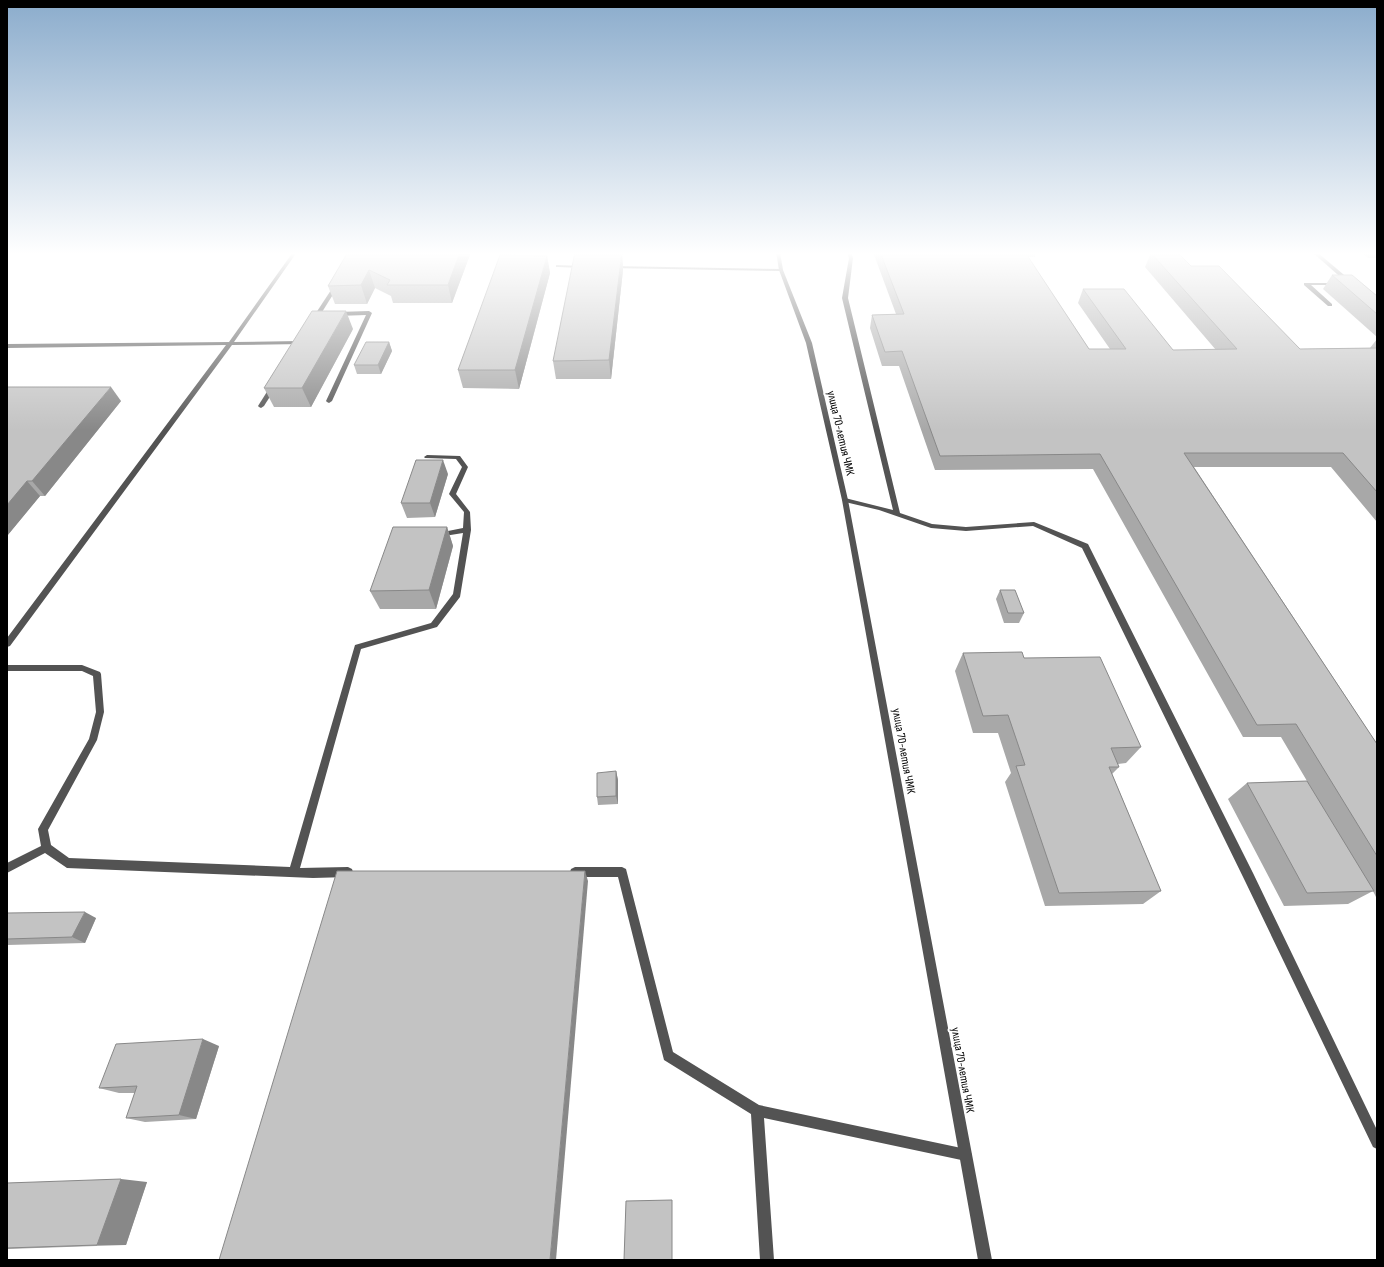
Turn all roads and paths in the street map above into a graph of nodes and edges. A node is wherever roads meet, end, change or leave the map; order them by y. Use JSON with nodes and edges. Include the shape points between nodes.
{"nodes":[{"id":1,"x":253,"y":311,"type":"edge"},
{"id":2,"x":320,"y":311,"type":"edge"},
{"id":3,"x":796,"y":311,"type":"edge"},
{"id":4,"x":848,"y":311,"type":"edge"},
{"id":5,"x":318,"y":314,"type":"junction"},
{"id":6,"x":326,"y":314,"type":"edge"},
{"id":7,"x":333,"y":314,"type":"edge"},
{"id":8,"x":311,"y":326,"type":"edge"},
{"id":9,"x":303,"y":338,"type":"edge"},
{"id":10,"x":300,"y":343,"type":"junction"},
{"id":11,"x":230,"y":344,"type":"junction"},
{"id":12,"x":7,"y":346,"type":"edge"},
{"id":13,"x":296,"y":350,"type":"edge"},
{"id":14,"x":276,"y":381,"type":"edge"},
{"id":15,"x":329,"y":401,"type":"dead end"},
{"id":16,"x":261,"y":406,"type":"dead end"},
{"id":17,"x":427,"y":457,"type":"dead end"},
{"id":18,"x":845,"y":500,"type":"junction"},
{"id":19,"x":898,"y":514,"type":"junction"},
{"id":20,"x":467,"y":530,"type":"junction"},
{"id":21,"x":429,"y":536,"type":"edge"},
{"id":22,"x":7,"y":644,"type":"edge"},
{"id":23,"x":7,"y":668,"type":"edge"},
{"id":24,"x":46,"y":848,"type":"junction"},
{"id":25,"x":7,"y":868,"type":"edge"},
{"id":26,"x":294,"y":871,"type":"junction"},
{"id":27,"x":360,"y":872,"type":"edge"},
{"id":28,"x":567,"y":872,"type":"edge"},
{"id":29,"x":757,"y":1111,"type":"junction"},
{"id":30,"x":1377,"y":1144,"type":"edge"},
{"id":31,"x":966,"y":1155,"type":"junction"},
{"id":32,"x":767,"y":1260,"type":"edge"},
{"id":33,"x":985,"y":1260,"type":"edge"}],
"edges":[{"from":1,"to":11,"type":"street"},
{"from":2,"to":5,"type":"street"},
{"from":3,"to":18,"type":"street","name":"улица 70-летия ЧМК","via":[[808,344]]},
{"from":4,"to":19,"type":"street"},
{"from":5,"to":6,"type":"street"},
{"from":5,"to":8,"type":"street"},
{"from":7,"to":15,"type":"street","via":[[369,313]]},
{"from":9,"to":10,"type":"street"},
{"from":10,"to":11,"type":"street"},
{"from":10,"to":13,"type":"street"},
{"from":11,"to":12,"type":"street"},
{"from":11,"to":22,"type":"street"},
{"from":14,"to":16,"type":"street"},
{"from":17,"to":20,"type":"street","via":[[458,457],[465,467],[452,494],[467,512]]},
{"from":18,"to":19,"type":"street"},
{"from":18,"to":31,"type":"street","name":"улица 70-летия ЧМК"},
{"from":19,"to":30,"type":"street","via":[[931,526],[959,528],[1034,524],[1085,546],[1249,877]]},
{"from":20,"to":21,"type":"street"},
{"from":20,"to":26,"type":"street","via":[[457,594],[434,625],[358,647]]},
{"from":23,"to":24,"type":"street","via":[[82,668],[97,674],[100,712],[93,740],[43,829]]},
{"from":24,"to":25,"type":"street"},
{"from":24,"to":26,"type":"street","via":[[67,863]]},
{"from":26,"to":27,"type":"street"},
{"from":28,"to":29,"type":"street","via":[[622,872],[668,1056]]},
{"from":29,"to":31,"type":"street"},
{"from":29,"to":32,"type":"street"},
{"from":31,"to":33,"type":"street","name":"улица 70-летия ЧМК"}]}
